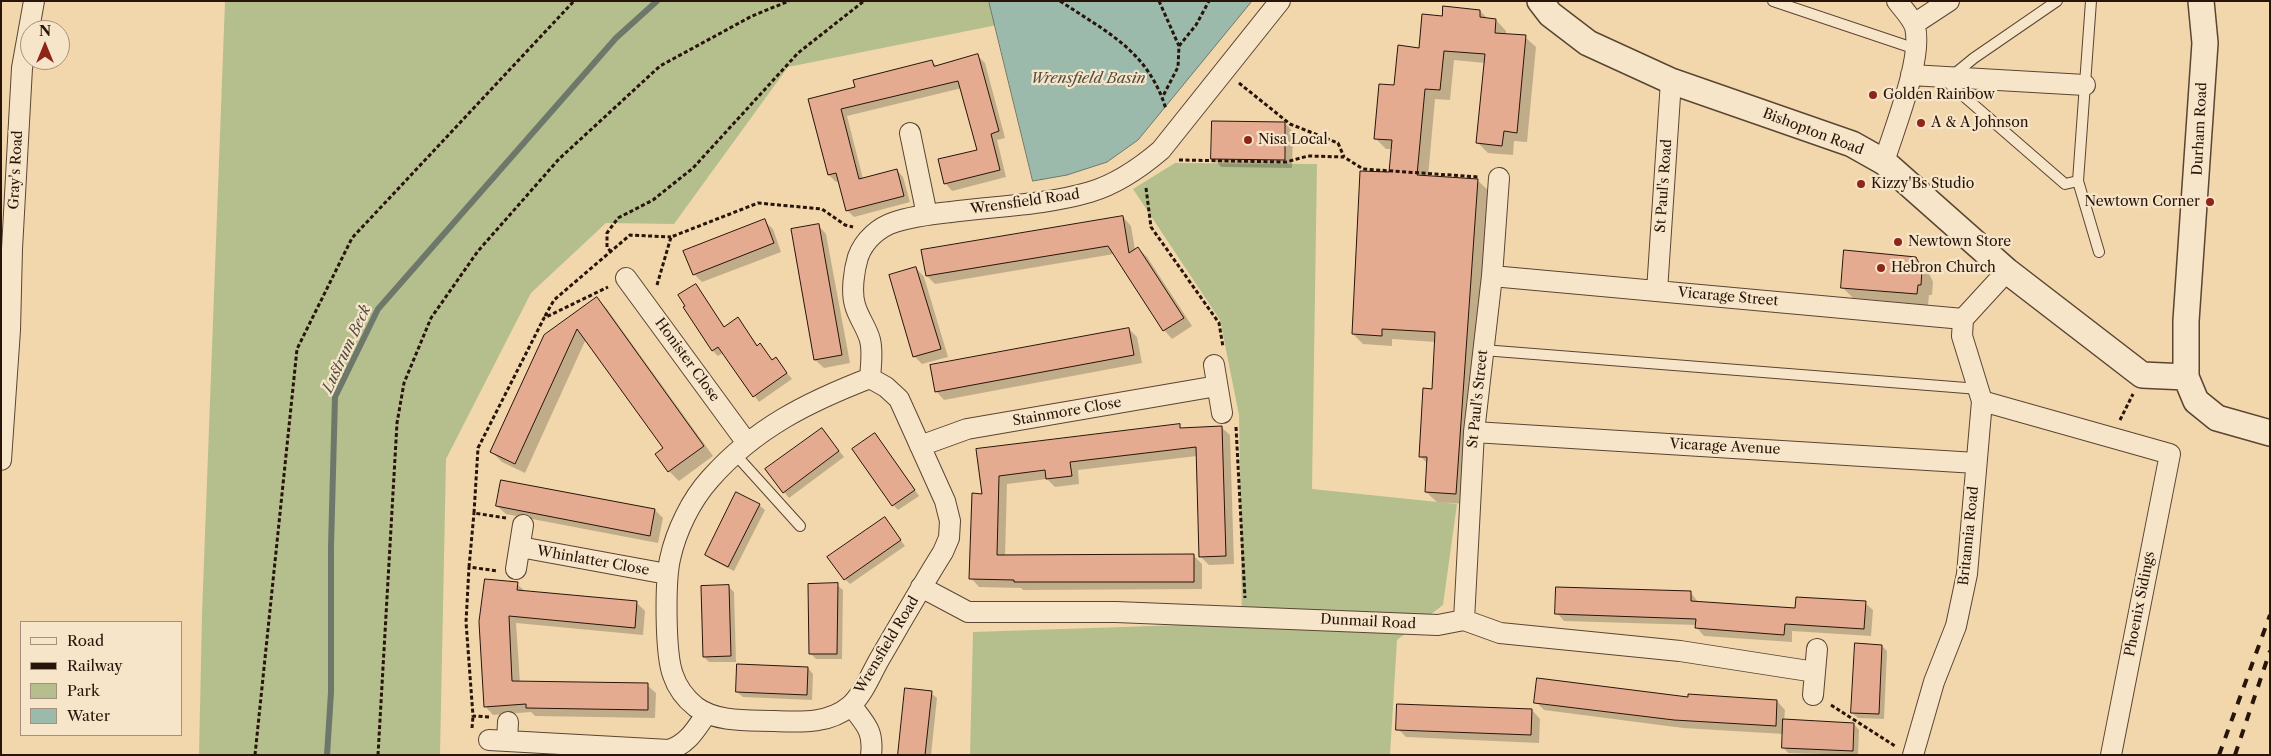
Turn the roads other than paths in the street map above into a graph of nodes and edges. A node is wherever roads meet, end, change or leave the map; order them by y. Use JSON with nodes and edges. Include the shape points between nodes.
{"nodes":[{"id":1,"x":34,"y":1,"type":"edge"},
{"id":2,"x":1280,"y":1,"type":"edge"},
{"id":3,"x":1540,"y":1,"type":"edge"},
{"id":4,"x":1773,"y":1,"type":"edge"},
{"id":5,"x":1897,"y":1,"type":"edge"},
{"id":6,"x":1949,"y":1,"type":"edge"},
{"id":7,"x":2057,"y":1,"type":"edge"},
{"id":8,"x":2091,"y":1,"type":"edge"},
{"id":9,"x":2200,"y":1,"type":"edge"},
{"id":10,"x":1914,"y":24,"type":"junction"},
{"id":11,"x":1916,"y":49,"type":"junction"},
{"id":12,"x":1911,"y":75,"type":"junction"},
{"id":13,"x":1946,"y":77,"type":"junction"},
{"id":14,"x":1671,"y":81,"type":"junction"},
{"id":15,"x":2085,"y":85,"type":"junction"},
{"id":16,"x":910,"y":133,"type":"dead end"},
{"id":17,"x":1884,"y":162,"type":"junction"},
{"id":18,"x":1499,"y":178,"type":"road end"},
{"id":19,"x":2078,"y":181,"type":"junction"},
{"id":20,"x":928,"y":215,"type":"junction"},
{"id":21,"x":7,"y":248,"type":"edge"},
{"id":22,"x":2099,"y":252,"type":"dead end"},
{"id":23,"x":2007,"y":271,"type":"junction"},
{"id":24,"x":1492,"y":276,"type":"junction"},
{"id":25,"x":626,"y":278,"type":"road end"},
{"id":26,"x":1657,"y":291,"type":"junction"},
{"id":27,"x":1963,"y":319,"type":"junction"},
{"id":28,"x":1483,"y":350,"type":"junction"},
{"id":29,"x":1214,"y":365,"type":"dead end"},
{"id":30,"x":2186,"y":377,"type":"junction"},
{"id":31,"x":870,"y":378,"type":"junction"},
{"id":32,"x":1217,"y":386,"type":"junction"},
{"id":33,"x":1981,"y":395,"type":"junction"},
{"id":34,"x":1222,"y":412,"type":"dead end"},
{"id":35,"x":1474,"y":432,"type":"junction"},
{"id":36,"x":2270,"y":433,"type":"edge"},
{"id":37,"x":920,"y":446,"type":"junction"},
{"id":38,"x":741,"y":448,"type":"junction"},
{"id":39,"x":1,"y":460,"type":"edge"},
{"id":40,"x":1976,"y":462,"type":"junction"},
{"id":41,"x":523,"y":525,"type":"road end"},
{"id":42,"x":800,"y":526,"type":"dead end"},
{"id":43,"x":520,"y":548,"type":"junction"},
{"id":44,"x":516,"y":569,"type":"road end"},
{"id":45,"x":667,"y":574,"type":"junction"},
{"id":46,"x":921,"y":587,"type":"junction"},
{"id":47,"x":1464,"y":620,"type":"junction"},
{"id":48,"x":1817,"y":648,"type":"dead end"},
{"id":49,"x":1815,"y":672,"type":"junction"},
{"id":50,"x":1813,"y":695,"type":"road end"},
{"id":51,"x":850,"y":705,"type":"junction"},
{"id":52,"x":707,"y":713,"type":"junction"},
{"id":53,"x":501,"y":734,"type":"road end"},
{"id":54,"x":1906,"y":752,"type":"edge"},
{"id":55,"x":871,"y":755,"type":"edge"},
{"id":56,"x":2110,"y":755,"type":"edge"}],
"edges":[{"from":1,"to":21,"type":"street","name":"Gray's Road","via":[[22,68]]},
{"from":2,"to":20,"type":"street","name":"Wrensfield Road","via":[[1182,125],[1143,166],[1118,181],[1068,198]]},
{"from":3,"to":14,"type":"street","name":"Bishopton Road","via":[[1550,14],[1588,43]]},
{"from":4,"to":11,"type":"lane"},
{"from":5,"to":10,"type":"street"},
{"from":6,"to":10,"type":"street"},
{"from":7,"to":13,"type":"lane"},
{"from":8,"to":15,"type":"lane"},
{"from":9,"to":30,"type":"street","name":"Durham Road","via":[[2205,43],[2186,321]]},
{"from":10,"to":11,"type":"street","via":[[1918,42]]},
{"from":11,"to":12,"type":"street"},
{"from":12,"to":13,"type":"street"},
{"from":12,"to":17,"type":"street"},
{"from":13,"to":15,"type":"street"},
{"from":13,"to":19,"type":"lane","via":[[2065,184]]},
{"from":14,"to":17,"type":"street","name":"Bishopton Road","via":[[1852,144]]},
{"from":14,"to":26,"type":"street","name":"St Paul's Road"},
{"from":15,"to":19,"type":"lane"},
{"from":16,"to":20,"type":"street"},
{"from":17,"to":23,"type":"street","name":"Bishopton Road"},
{"from":18,"to":24,"type":"street","name":"St Paul's Street"},
{"from":19,"to":22,"type":"lane"},
{"from":20,"to":31,"type":"street","name":"Wrensfield Road","via":[[894,222],[875,233],[863,245],[858,258],[853,293],[855,306],[871,342]]},
{"from":21,"to":39,"type":"street","name":"Gray's Road","via":[[10,330]]},
{"from":23,"to":27,"type":"street"},
{"from":23,"to":30,"type":"street","name":"Bishopton Road","via":[[2142,376]]},
{"from":24,"to":26,"type":"street","name":"Vicarage Street"},
{"from":24,"to":28,"type":"street","name":"St Paul's Street"},
{"from":25,"to":38,"type":"street","name":"Honister Close"},
{"from":26,"to":27,"type":"street","name":"Vicarage Street"},
{"from":27,"to":33,"type":"street","name":"Britannia Road","via":[[1962,336]]},
{"from":28,"to":33,"type":"lane"},
{"from":28,"to":35,"type":"street","name":"St Paul's Street"},
{"from":29,"to":32,"type":"street"},
{"from":30,"to":36,"type":"street","via":[[2196,401],[2218,418]]},
{"from":31,"to":37,"type":"street","name":"Wrensfield Road","via":[[899,399]]},
{"from":31,"to":38,"type":"street","name":"Wrensfield Road","via":[[830,393],[787,415]]},
{"from":32,"to":34,"type":"street"},
{"from":32,"to":37,"type":"street","name":"Stainmore Close","via":[[967,429]]},
{"from":33,"to":40,"type":"street","name":"Britannia Road"},
{"from":33,"to":56,"type":"street","name":"Phoenix Sidings","via":[[2170,454]]},
{"from":35,"to":40,"type":"street","name":"Vicarage Avenue"},
{"from":35,"to":47,"type":"street","name":"St Paul's Street"},
{"from":37,"to":46,"type":"street","name":"Wrensfield Road","via":[[946,501],[950,521],[949,538],[943,552]]},
{"from":38,"to":42,"type":"lane"},
{"from":38,"to":45,"type":"street","name":"Wrensfield Road","via":[[697,495],[675,540]]},
{"from":40,"to":54,"type":"street","name":"Britannia Road","via":[[1967,574],[1958,617]]},
{"from":41,"to":43,"type":"street","name":"Whinlatter Close"},
{"from":43,"to":44,"type":"street","name":"Whinlatter Close"},
{"from":43,"to":45,"type":"street","name":"Whinlatter Close"},
{"from":45,"to":52,"type":"street","name":"Wrensfield Road","via":[[672,673],[685,696]]},
{"from":46,"to":47,"type":"street","name":"Dunmail Road","via":[[961,609],[974,612],[1135,613],[1438,625]]},
{"from":46,"to":51,"type":"street","name":"Wrensfield Road"},
{"from":47,"to":49,"type":"street","via":[[1500,633],[1680,651]]},
{"from":48,"to":49,"type":"street"},
{"from":49,"to":50,"type":"street"},
{"from":51,"to":52,"type":"street","name":"Wrensfield Road","via":[[823,720],[804,722],[731,719]]},
{"from":51,"to":55,"type":"street","via":[[871,731]]},
{"from":52,"to":53,"type":"street","via":[[688,739],[669,750]]}]}
